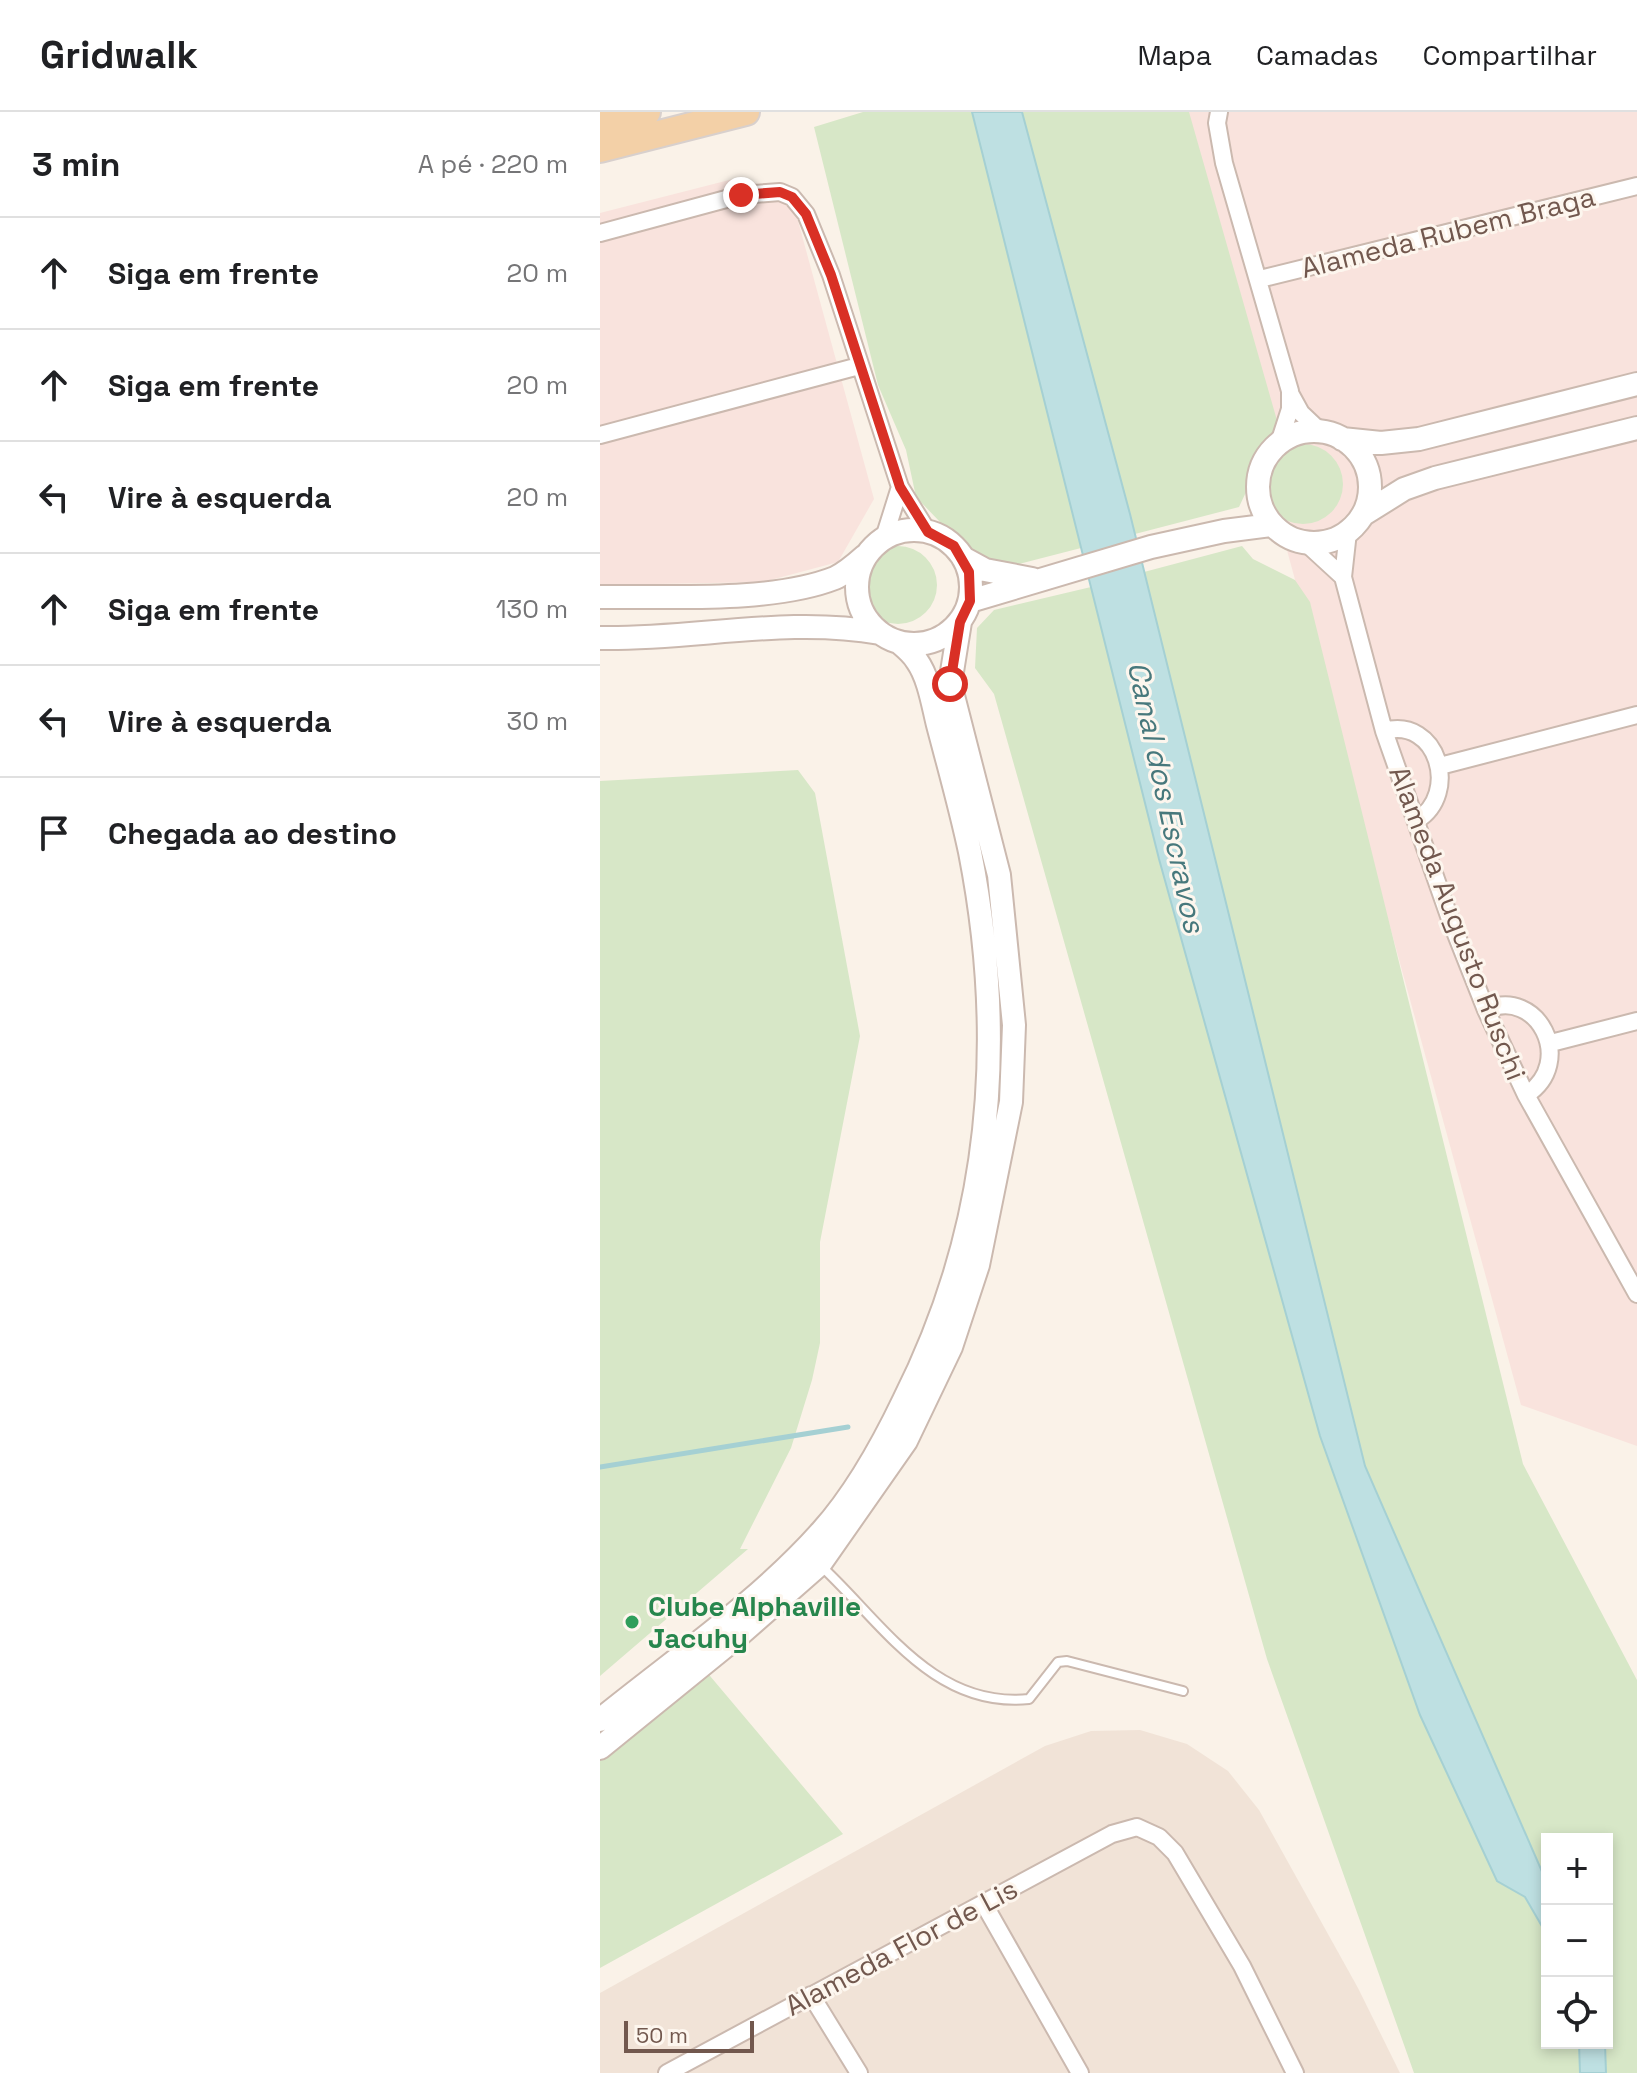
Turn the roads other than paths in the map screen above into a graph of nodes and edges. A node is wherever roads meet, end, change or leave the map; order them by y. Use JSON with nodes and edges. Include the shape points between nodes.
{"nodes":[{"id":1,"x":647,"y":112,"type":"edge"},
{"id":2,"x":746,"y":112,"type":"edge"},
{"id":3,"x":1219,"y":112,"type":"edge"},
{"id":4,"x":600,"y":124,"type":"edge"},
{"id":5,"x":600,"y":149,"type":"edge"},
{"id":6,"x":1637,"y":186,"type":"edge"},
{"id":7,"x":600,"y":233,"type":"edge"},
{"id":8,"x":1260,"y":279,"type":"junction"},
{"id":9,"x":859,"y":366,"type":"junction"},
{"id":10,"x":1637,"y":384,"type":"edge"},
{"id":11,"x":1290,"y":391,"type":"junction"},
{"id":12,"x":1637,"y":428,"type":"edge"},
{"id":13,"x":600,"y":435,"type":"edge"},
{"id":14,"x":1331,"y":435,"type":"junction"},
{"id":15,"x":1279,"y":443,"type":"junction"},
{"id":16,"x":900,"y":487,"type":"junction"},
{"id":17,"x":1364,"y":514,"type":"junction"},
{"id":18,"x":1267,"y":516,"type":"junction"},
{"id":19,"x":928,"y":532,"type":"junction"},
{"id":20,"x":1348,"y":532,"type":"junction"},
{"id":21,"x":1306,"y":543,"type":"junction"},
{"id":22,"x":876,"y":545,"type":"junction"},
{"id":23,"x":963,"y":558,"type":"junction"},
{"id":24,"x":1343,"y":577,"type":"junction"},
{"id":25,"x":1037,"y":579,"type":"junction"},
{"id":26,"x":600,"y":597,"type":"edge"},
{"id":27,"x":965,"y":611,"type":"junction"},
{"id":28,"x":600,"y":638,"type":"edge"},
{"id":29,"x":890,"y":638,"type":"junction"},
{"id":30,"x":1637,"y":715,"type":"edge"},
{"id":31,"x":1384,"y":731,"type":"junction"},
{"id":32,"x":1440,"y":766,"type":"junction"},
{"id":33,"x":1417,"y":820,"type":"junction"},
{"id":34,"x":1486,"y":1010,"type":"junction"},
{"id":35,"x":1637,"y":1021,"type":"edge"},
{"id":36,"x":1551,"y":1043,"type":"junction"},
{"id":37,"x":1526,"y":1095,"type":"junction"},
{"id":38,"x":1637,"y":1294,"type":"edge"},
{"id":39,"x":820,"y":1564,"type":"junction"},
{"id":40,"x":1183,"y":1691,"type":"dead end"},
{"id":41,"x":600,"y":1720,"type":"edge"},
{"id":42,"x":600,"y":1748,"type":"edge"},
{"id":43,"x":984,"y":1904,"type":"junction"},
{"id":44,"x":811,"y":1995,"type":"junction"},
{"id":45,"x":667,"y":2073,"type":"edge"},
{"id":46,"x":859,"y":2073,"type":"edge"},
{"id":47,"x":1080,"y":2073,"type":"edge"},
{"id":48,"x":1295,"y":2073,"type":"edge"}],
"edges":[{"from":1,"to":4,"type":"main road"},
{"from":2,"to":5,"type":"main road"},
{"from":3,"to":8,"type":"street","via":[[1224,163]]},
{"from":6,"to":8,"type":"street","name":"Alameda Rubem Braga"},
{"from":7,"to":9,"type":"street","via":[[741,195],[780,192],[792,197],[806,214],[831,275]]},
{"from":8,"to":11,"type":"street"},
{"from":9,"to":13,"type":"street"},
{"from":9,"to":16,"type":"street"},
{"from":10,"to":14,"type":"street","via":[[1419,439],[1381,443]]},
{"from":11,"to":14,"type":"street","via":[[1301,413]]},
{"from":11,"to":15,"type":"street"},
{"from":12,"to":17,"type":"street","via":[[1435,478],[1404,489]]},
{"from":14,"to":15,"type":"street","via":[[1306,432]]},
{"from":14,"to":17,"type":"street","via":[[1355,449],[1370,480]]},
{"from":15,"to":18,"type":"street","via":[[1260,472],[1258,490]]},
{"from":16,"to":19,"type":"street"},
{"from":16,"to":22,"type":"street"},
{"from":17,"to":20,"type":"street"},
{"from":18,"to":21,"type":"street","via":[[1288,537]]},
{"from":18,"to":25,"type":"street"},
{"from":19,"to":22,"type":"street","via":[[898,532]]},
{"from":19,"to":23,"type":"street","via":[[954,546]]},
{"from":20,"to":21,"type":"street","via":[[1328,542]]},
{"from":20,"to":24,"type":"street","name":"Alameda Augusto Ruschi"},
{"from":21,"to":24,"type":"street"},
{"from":22,"to":26,"type":"street","via":[[838,577],[799,586],[722,595]]},
{"from":22,"to":29,"type":"street","via":[[862,563],[856,588],[863,613]]},
{"from":23,"to":25,"type":"street","via":[[1000,575]]},
{"from":23,"to":27,"type":"street","via":[[972,586]]},
{"from":24,"to":31,"type":"street","name":"Alameda Augusto Ruschi"},
{"from":25,"to":27,"type":"street"},
{"from":27,"to":29,"type":"street","via":[[940,639],[927,643]]},
{"from":27,"to":39,"type":"street","via":[[950,684],[999,875],[1014,1025],[1011,1102],[978,1265],[951,1347],[906,1441]]},
{"from":28,"to":29,"type":"street","via":[[804,626]]},
{"from":29,"to":41,"type":"street","via":[[918,661],[931,698],[967,837],[989,971],[990,1086],[977,1188],[960,1261],[931,1342],[887,1435],[825,1528],[771,1582]]},
{"from":30,"to":32,"type":"street"},
{"from":31,"to":32,"type":"street","via":[[1394,728],[1422,739]]},
{"from":31,"to":33,"type":"street","name":"Alameda Augusto Ruschi"},
{"from":32,"to":33,"type":"street","via":[[1433,807]]},
{"from":33,"to":34,"type":"street","name":"Alameda Augusto Ruschi"},
{"from":34,"to":36,"type":"street","via":[[1498,1006],[1525,1011]]},
{"from":34,"to":37,"type":"street","name":"Alameda Augusto Ruschi"},
{"from":35,"to":36,"type":"street"},
{"from":36,"to":37,"type":"street","via":[[1546,1073]]},
{"from":37,"to":38,"type":"street","name":"Alameda Augusto Ruschi"},
{"from":39,"to":40,"type":"lane","via":[[919,1667],[978,1693],[1029,1699],[1058,1662],[1067,1661]]},
{"from":39,"to":42,"type":"street"},
{"from":43,"to":44,"type":"street","name":"Alameda Flor de Lis"},
{"from":43,"to":47,"type":"street"},
{"from":43,"to":48,"type":"street","name":"Alameda Flor de Lis","via":[[1112,1834],[1137,1827],[1159,1837],[1175,1853],[1242,1966]]},
{"from":44,"to":45,"type":"street","name":"Alameda Flor de Lis"},
{"from":44,"to":46,"type":"street"}]}
